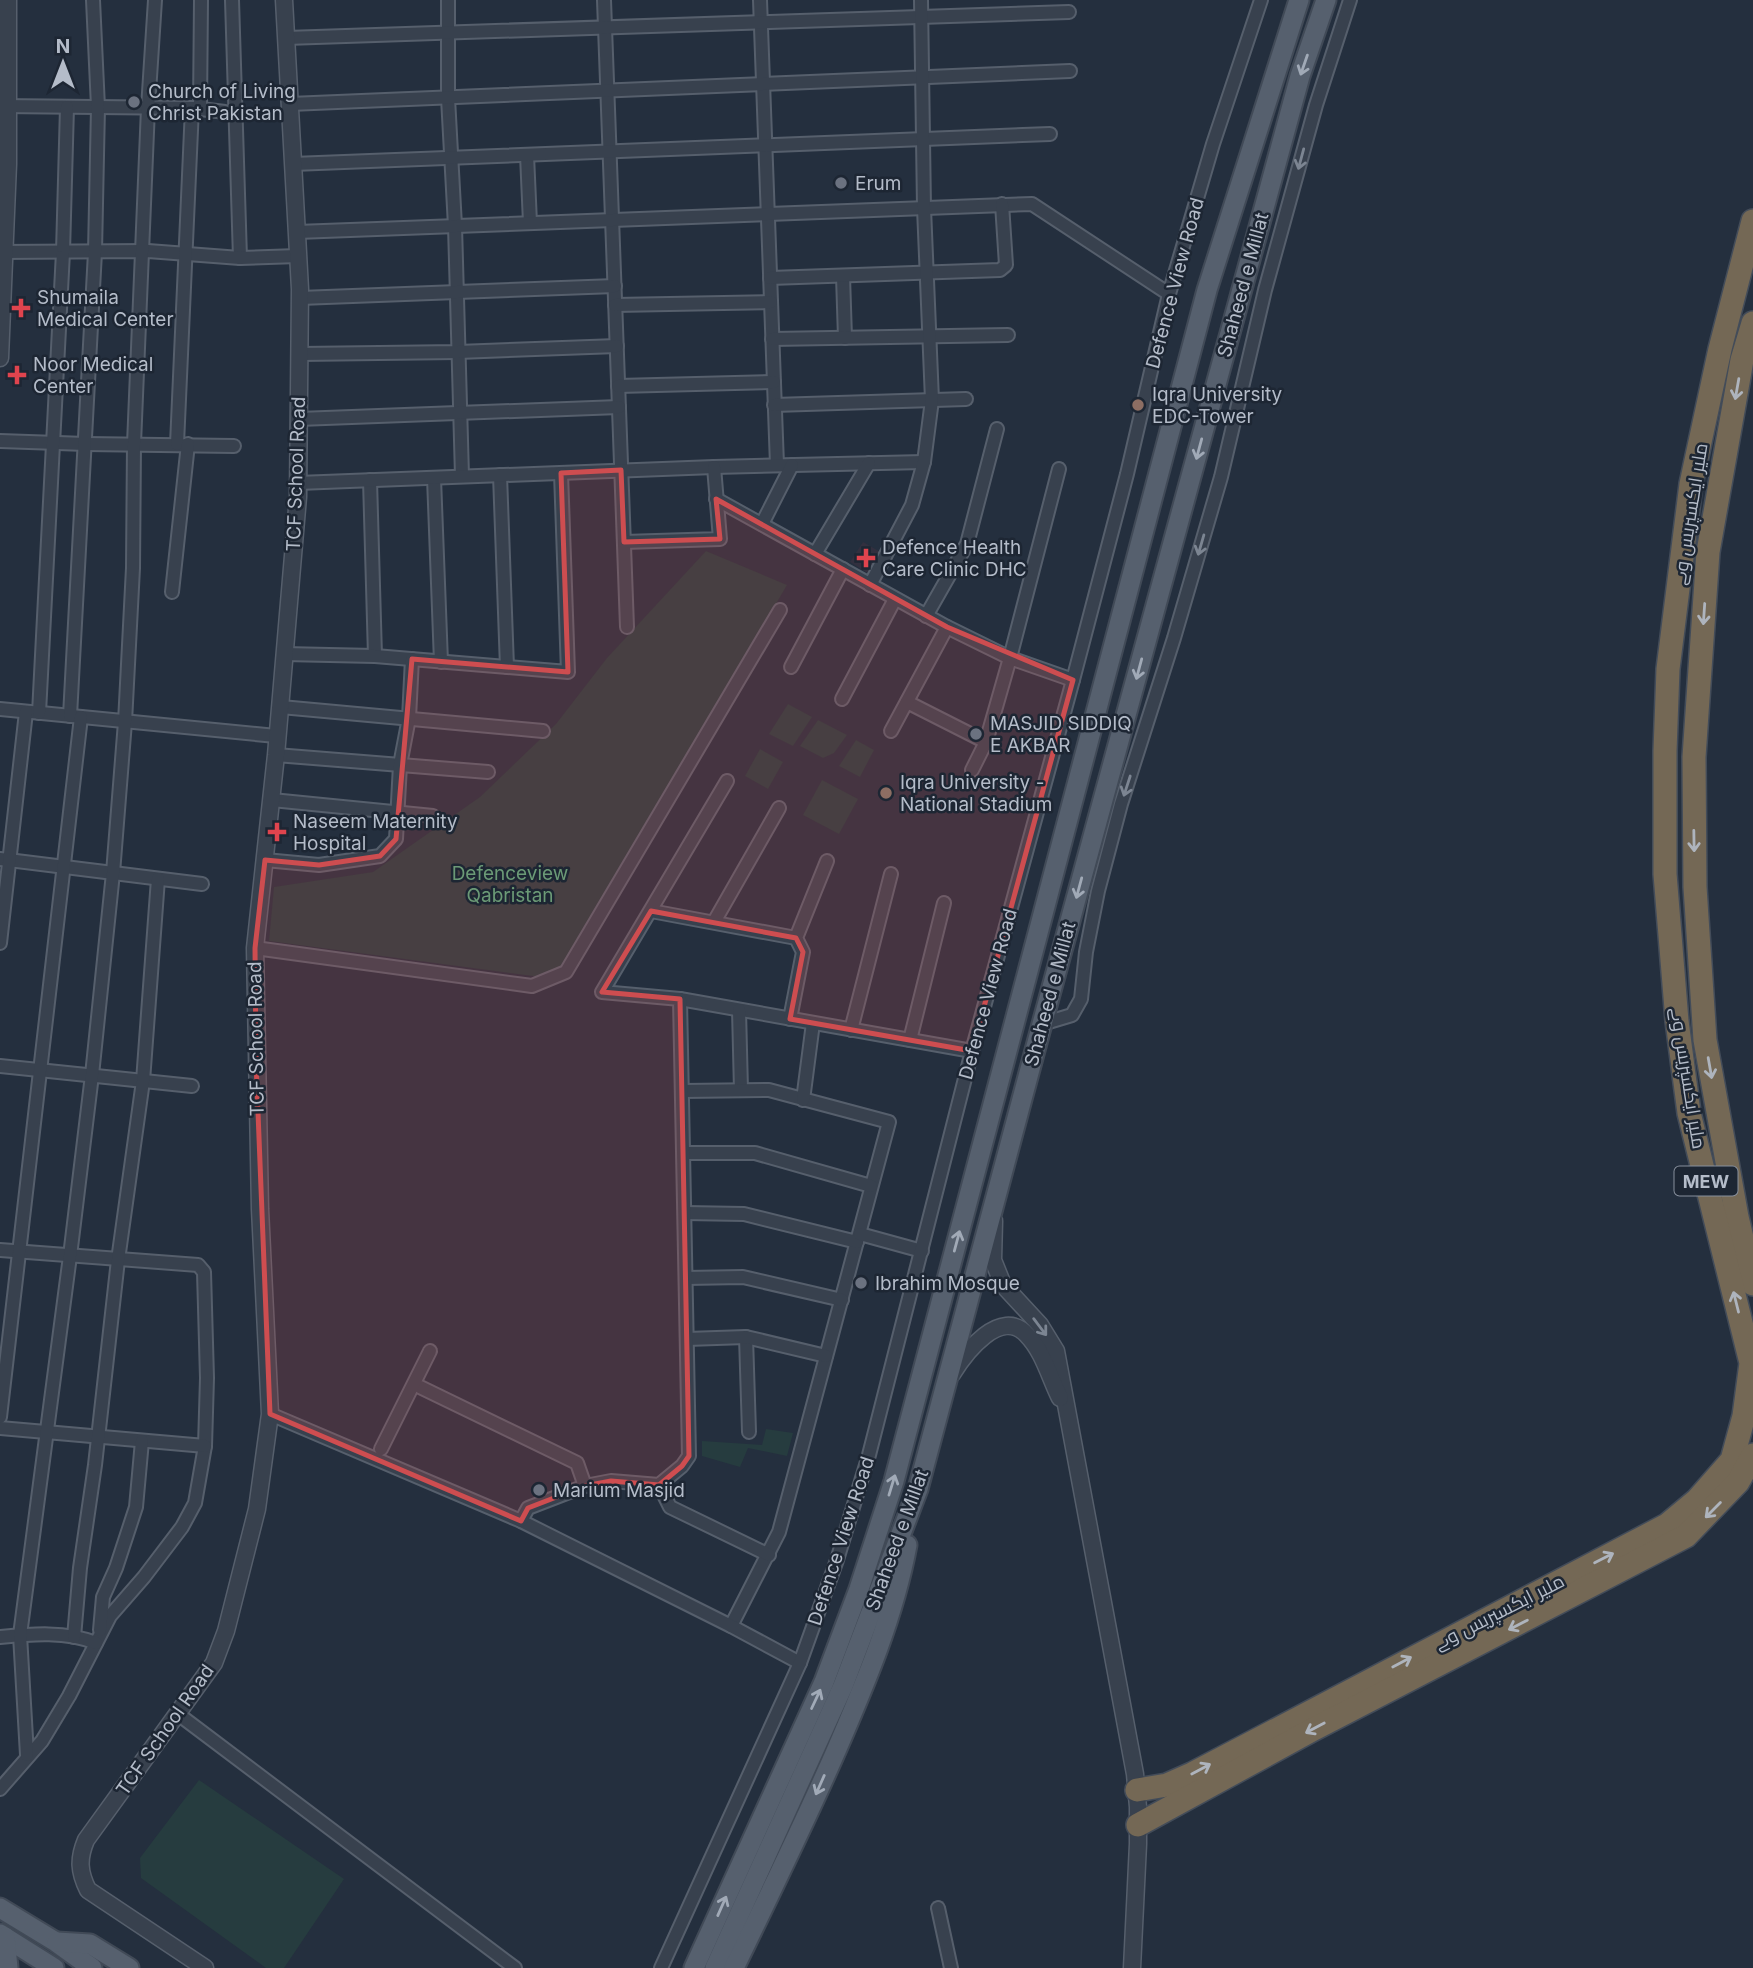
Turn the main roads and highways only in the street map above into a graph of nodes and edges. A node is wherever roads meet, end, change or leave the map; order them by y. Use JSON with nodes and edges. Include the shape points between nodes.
{"nodes":[{"id":1,"x":1299,"y":0,"type":"edge"},
{"id":2,"x":1326,"y":0,"type":"edge"},
{"id":3,"x":1753,"y":220,"type":"edge"},
{"id":4,"x":1753,"y":323,"type":"edge"},
{"id":5,"x":1753,"y":1284,"type":"edge"},
{"id":6,"x":1753,"y":1455,"type":"edge"},
{"id":7,"x":918,"y":1489,"type":"junction"},
{"id":8,"x":1136,"y":1790,"type":"road end"},
{"id":9,"x":1138,"y":1825,"type":"road end"},
{"id":10,"x":8,"y":1913,"type":"edge"},
{"id":11,"x":3,"y":1935,"type":"edge"},
{"id":12,"x":56,"y":1942,"type":"junction"},
{"id":13,"x":46,"y":1965,"type":"edge"},
{"id":14,"x":8,"y":1968,"type":"edge"},
{"id":15,"x":92,"y":1968,"type":"edge"},
{"id":16,"x":129,"y":1968,"type":"edge"},
{"id":17,"x":694,"y":1968,"type":"edge"},
{"id":18,"x":715,"y":1968,"type":"edge"},
{"id":19,"x":734,"y":1968,"type":"edge"}],
"edges":[{"from":17,"to":1,"type":"main road","name":"Shaheed e Millat","one_way":true,"via":[[824,1682],[894,1481],[1207,290]]},
{"from":2,"to":7,"type":"main road","name":"Shaheed e Millat","one_way":true,"via":[[1300,76]]},
{"from":8,"to":3,"type":"highway","name":"ملیر ایکسپریس وے","number":"MEW","one_way":true,"via":[[1167,1785],[1192,1774],[1667,1525],[1697,1500],[1732,1460],[1751,1363],[1689,1113],[1665,874],[1665,751],[1668,669],[1692,484]]},
{"from":4,"to":5,"type":"highway","name":"ملیر ایکسپریس وے","number":"MEW","one_way":true,"via":[[1742,360],[1708,552],[1694,757],[1695,887],[1705,1040]]},
{"from":6,"to":9,"type":"highway","name":"ملیر ایکسپریس وے","one_way":true,"via":[[1738,1482],[1686,1536]]},
{"from":7,"to":18,"type":"main road","name":"Shaheed e Millat","via":[[843,1686]]},
{"from":7,"to":19,"type":"main road","one_way":true,"via":[[900,1584],[859,1697]]},
{"from":10,"to":12,"type":"main road"},
{"from":11,"to":13,"type":"main road"},
{"from":11,"to":14,"type":"main road"},
{"from":12,"to":15,"type":"main road"},
{"from":12,"to":16,"type":"main road","via":[[90,1944]]}]}
